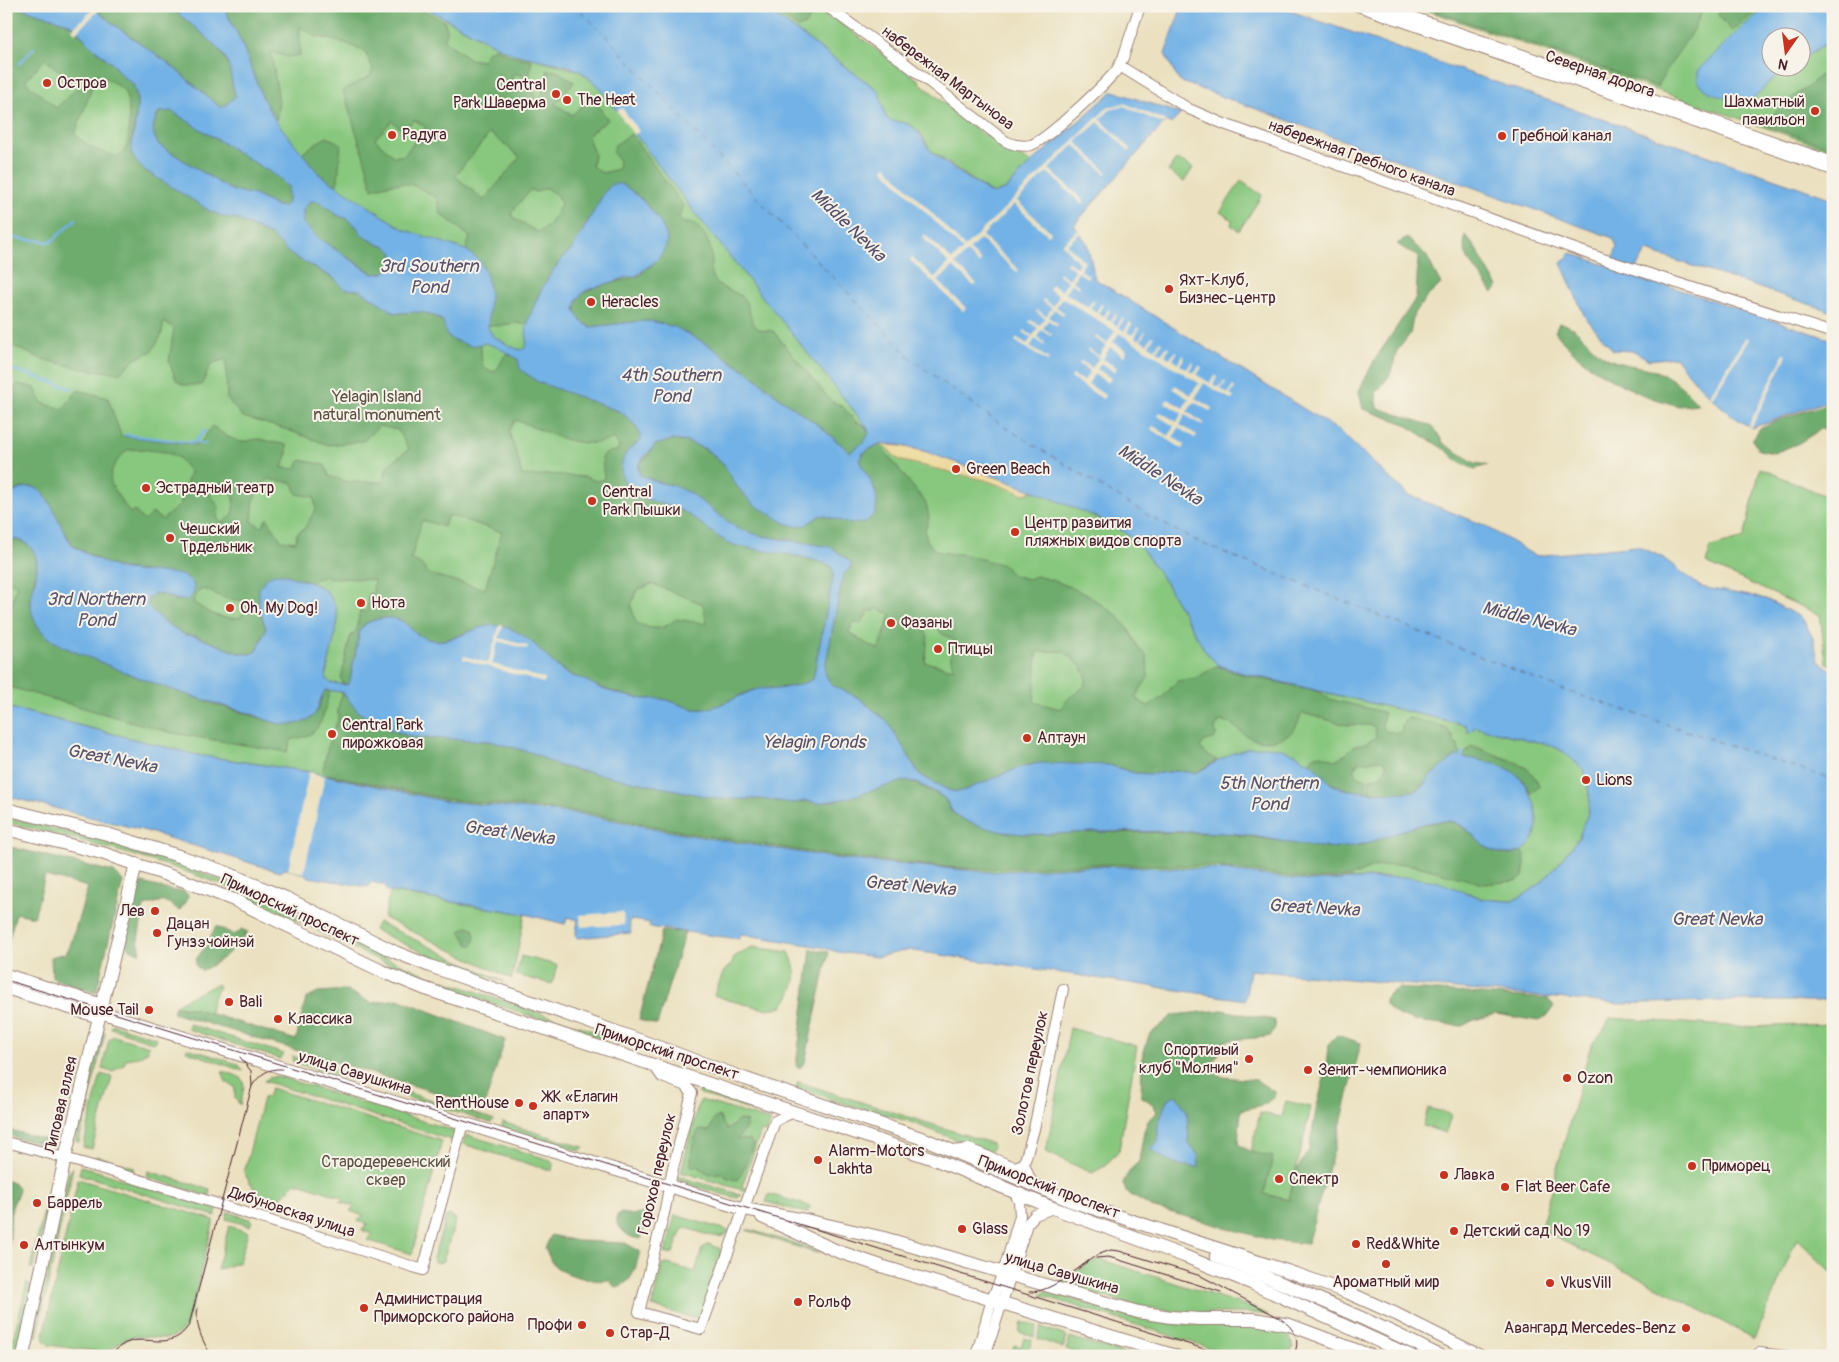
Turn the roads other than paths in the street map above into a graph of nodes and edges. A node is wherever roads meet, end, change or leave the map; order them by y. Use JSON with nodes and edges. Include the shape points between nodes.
{"nodes":[{"id":1,"x":826,"y":6,"type":"edge"},
{"id":2,"x":1140,"y":6,"type":"edge"},
{"id":3,"x":1358,"y":6,"type":"edge"},
{"id":4,"x":1381,"y":6,"type":"edge"},
{"id":5,"x":1120,"y":66,"type":"junction"},
{"id":6,"x":1833,"y":162,"type":"edge"},
{"id":7,"x":1833,"y":170,"type":"edge"},
{"id":8,"x":1833,"y":333,"type":"edge"},
{"id":9,"x":6,"y":809,"type":"edge"},
{"id":10,"x":6,"y":829,"type":"edge"},
{"id":11,"x":136,"y":864,"type":"junction"},
{"id":12,"x":6,"y":975,"type":"edge"},
{"id":13,"x":6,"y":988,"type":"edge"},
{"id":14,"x":1063,"y":989,"type":"dead end"},
{"id":15,"x":100,"y":1012,"type":"junction"},
{"id":16,"x":653,"y":1064,"type":"junction"},
{"id":17,"x":761,"y":1100,"type":"junction"},
{"id":18,"x":797,"y":1112,"type":"junction"},
{"id":19,"x":776,"y":1121,"type":"junction"},
{"id":20,"x":464,"y":1123,"type":"junction"},
{"id":21,"x":6,"y":1142,"type":"edge"},
{"id":22,"x":953,"y":1151,"type":"junction"},
{"id":23,"x":66,"y":1158,"type":"junction"},
{"id":24,"x":1024,"y":1164,"type":"junction"},
{"id":25,"x":669,"y":1186,"type":"junction"},
{"id":26,"x":1035,"y":1186,"type":"junction"},
{"id":27,"x":1015,"y":1193,"type":"junction"},
{"id":28,"x":1053,"y":1208,"type":"junction"},
{"id":29,"x":744,"y":1209,"type":"junction"},
{"id":30,"x":1133,"y":1223,"type":"junction"},
{"id":31,"x":1007,"y":1274,"type":"junction"},
{"id":32,"x":997,"y":1301,"type":"junction"},
{"id":33,"x":1318,"y":1305,"type":"junction"},
{"id":34,"x":23,"y":1356,"type":"edge"},
{"id":35,"x":976,"y":1356,"type":"edge"},
{"id":36,"x":985,"y":1356,"type":"edge"},
{"id":37,"x":1176,"y":1356,"type":"edge"},
{"id":38,"x":1372,"y":1356,"type":"edge"},
{"id":39,"x":1411,"y":1356,"type":"edge"},
{"id":40,"x":1440,"y":1356,"type":"edge"},
{"id":41,"x":1480,"y":1356,"type":"edge"},
{"id":42,"x":1757,"y":1356,"type":"edge"},
{"id":43,"x":1786,"y":1356,"type":"edge"}],
"edges":[{"from":1,"to":5,"type":"street","name":"набережная Мартынова","via":[[1011,144],[1030,145],[1045,137]]},
{"from":2,"to":5,"type":"street"},
{"from":3,"to":7,"type":"street","name":"Северная дорога"},
{"from":4,"to":6,"type":"street","name":"Северная дорога"},
{"from":5,"to":8,"type":"street","name":"набережная Гребного канала","via":[[1189,108],[1224,124],[1604,259]]},
{"from":9,"to":22,"type":"main road","name":"Приморский проспект","via":[[141,844],[225,872],[430,966]]},
{"from":10,"to":11,"type":"main road","name":"Приморский проспект"},
{"from":11,"to":15,"type":"main road","name":"Липовая аллея"},
{"from":11,"to":16,"type":"main road","name":"Приморский проспект","via":[[234,900],[423,988]]},
{"from":12,"to":15,"type":"main road","name":"улица Савушкина","via":[[96,1003]]},
{"from":13,"to":15,"type":"main road","name":"улица Савушкина","via":[[92,1015]]},
{"from":14,"to":24,"type":"street","name":"Золотов переулок"},
{"from":15,"to":20,"type":"main road","name":"улица Савушкина"},
{"from":15,"to":23,"type":"main road","name":"Липовая аллея"},
{"from":16,"to":17,"type":"main road","name":"Приморский проспект"},
{"from":16,"to":25,"type":"street","name":"Горохов переулок","via":[[662,1078],[686,1086],[692,1093]]},
{"from":17,"to":18,"type":"main road","name":"Приморский проспект"},
{"from":17,"to":19,"type":"street"},
{"from":18,"to":19,"type":"street"},
{"from":18,"to":27,"type":"main road","name":"Приморский проспект","via":[[934,1159]]},
{"from":19,"to":29,"type":"street"},
{"from":20,"to":23,"type":"street","name":"Дибуновская улица","via":[[423,1270]]},
{"from":20,"to":25,"type":"main road","name":"улица Савушкина"},
{"from":21,"to":23,"type":"street","name":"Дибуновская улица"},
{"from":22,"to":24,"type":"street","via":[[969,1149],[1014,1167]]},
{"from":22,"to":26,"type":"main road","name":"Приморский проспект"},
{"from":23,"to":34,"type":"main road","name":"Липовая аллея"},
{"from":24,"to":26,"type":"street"},
{"from":25,"to":29,"type":"main road","name":"улица Савушкина"},
{"from":25,"to":29,"type":"street","name":"Горохов переулок","via":[[639,1312],[701,1329]]},
{"from":26,"to":30,"type":"main road","name":"Приморский проспект"},
{"from":27,"to":28,"type":"main road","name":"Приморский проспект"},
{"from":27,"to":31,"type":"street","via":[[1020,1216]]},
{"from":28,"to":31,"type":"street","via":[[1034,1215],[1027,1224]]},
{"from":28,"to":33,"type":"main road","name":"Приморский проспект"},
{"from":29,"to":31,"type":"main road","name":"улица Савушкина","via":[[884,1238]]},
{"from":29,"to":32,"type":"main road","name":"улица Савушкина","via":[[837,1250]]},
{"from":30,"to":33,"type":"main road","name":"Приморский проспект"},
{"from":30,"to":41,"type":"main road","name":"Приморский проспект","via":[[1349,1293]]},
{"from":31,"to":32,"type":"street"},
{"from":31,"to":38,"type":"main road","name":"улица Савушкина","via":[[1138,1312],[1199,1319],[1254,1319],[1290,1325]]},
{"from":32,"to":35,"type":"street"},
{"from":32,"to":36,"type":"street"},
{"from":32,"to":37,"type":"main road","name":"улица Савушкина"},
{"from":33,"to":39,"type":"main road"},
{"from":33,"to":40,"type":"main road","via":[[1408,1339]]},
{"from":42,"to":43,"type":"street","via":[[1758,1353]]}]}
